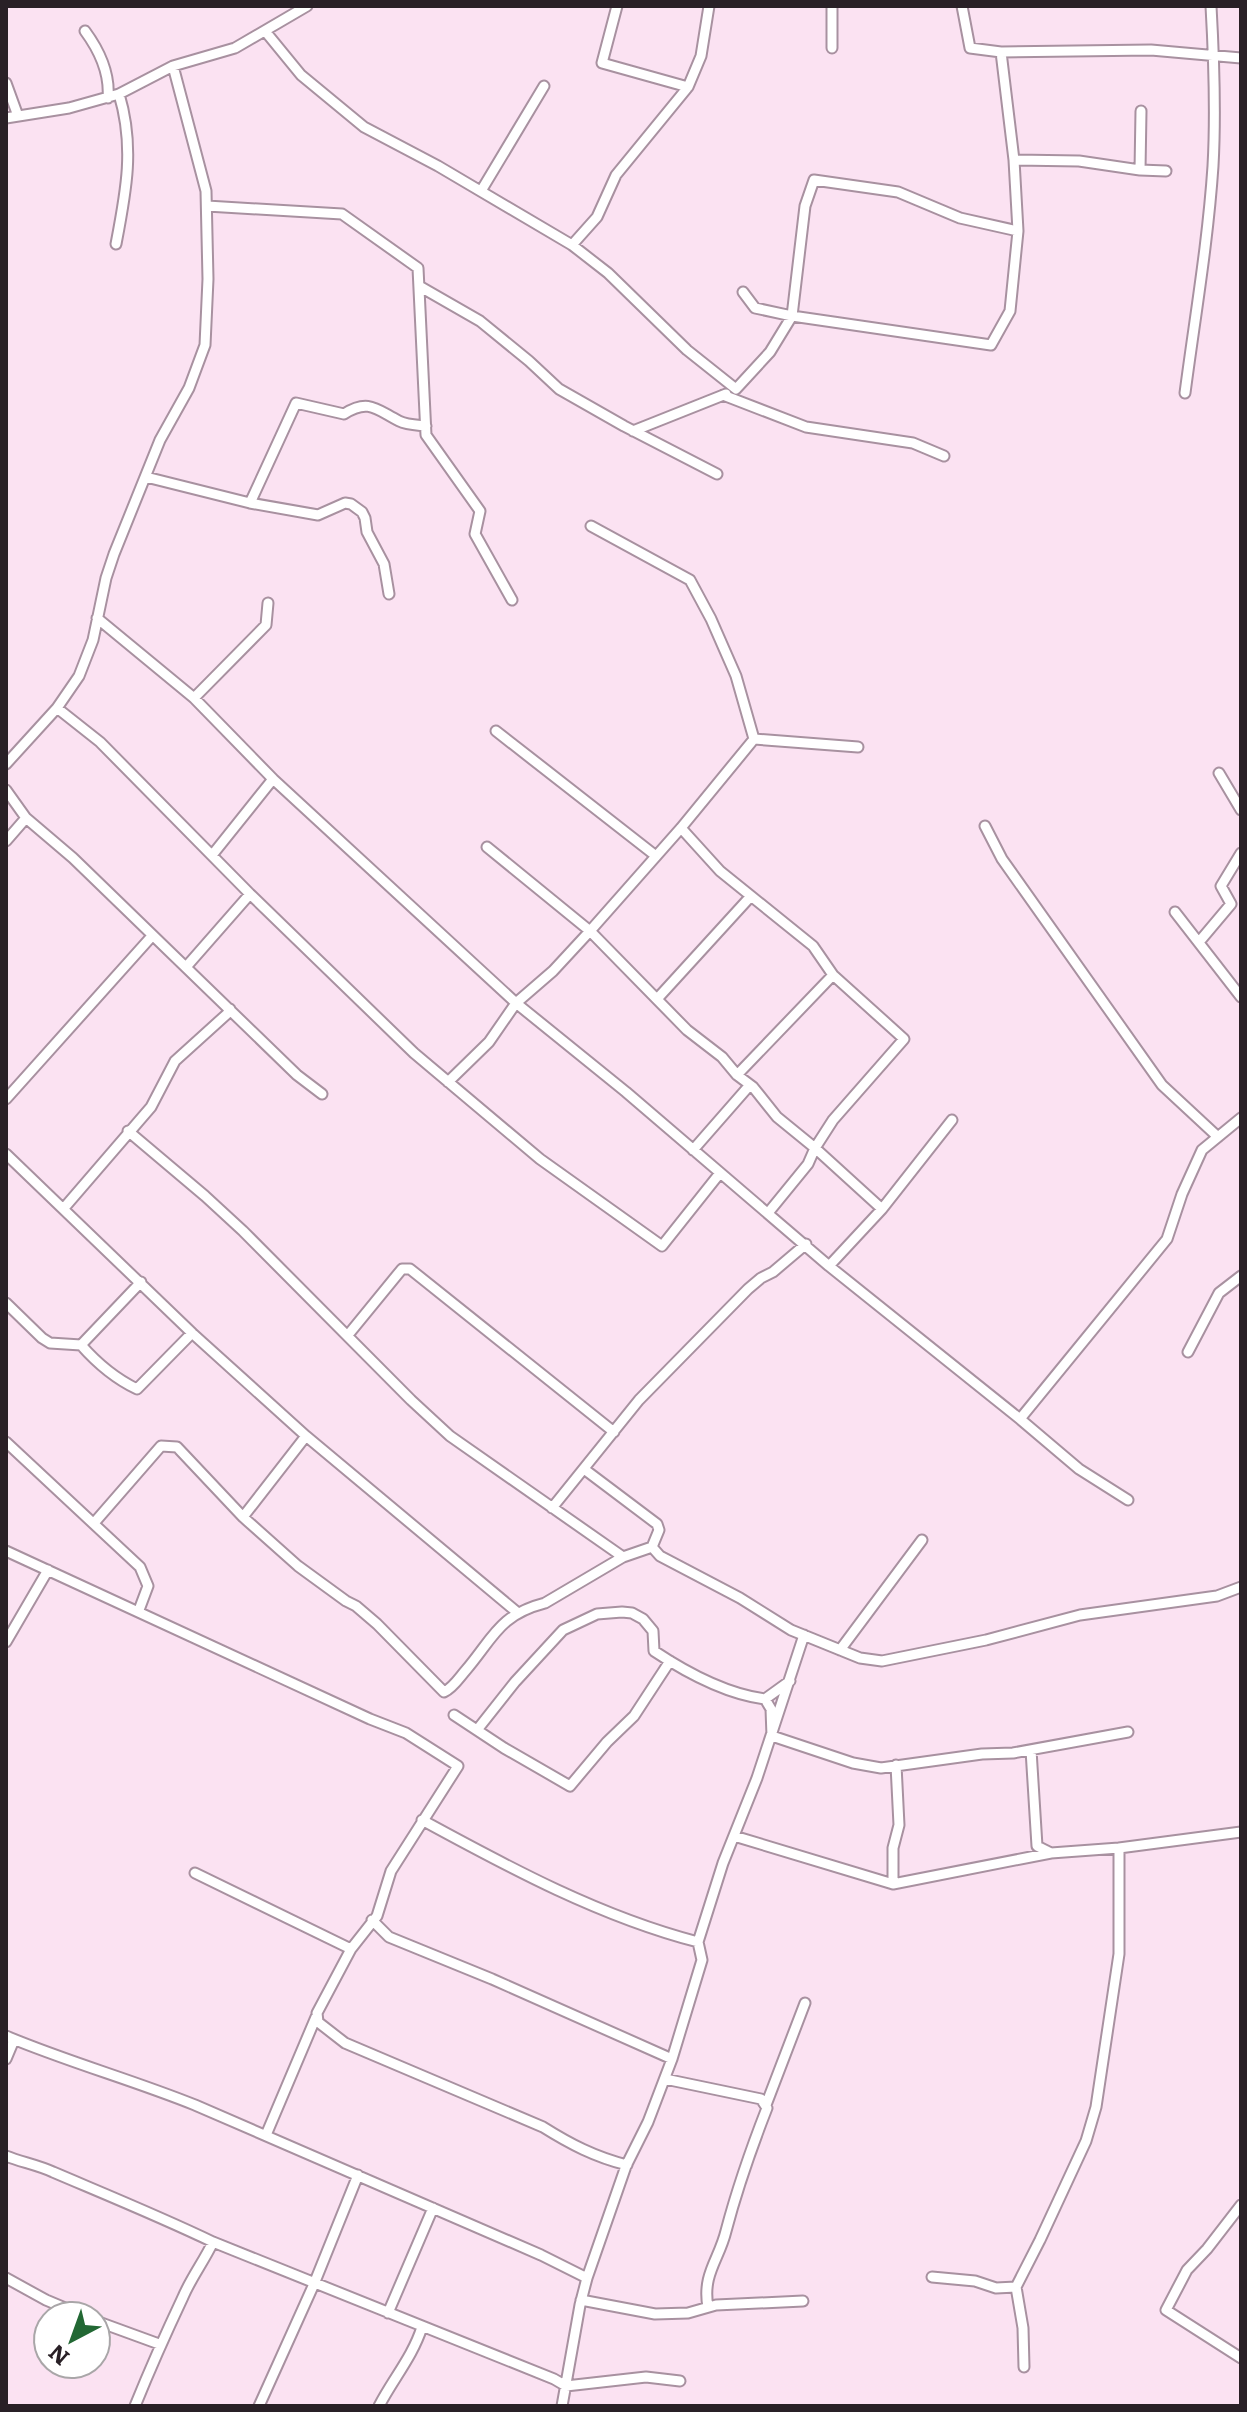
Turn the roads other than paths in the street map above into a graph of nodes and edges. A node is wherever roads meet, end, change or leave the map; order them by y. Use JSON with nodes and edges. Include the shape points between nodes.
{"nodes":[{"id":1,"x":307,"y":6,"type":"edge"},
{"id":2,"x":617,"y":6,"type":"edge"},
{"id":3,"x":709,"y":6,"type":"edge"},
{"id":4,"x":832,"y":6,"type":"edge"},
{"id":5,"x":962,"y":6,"type":"edge"},
{"id":6,"x":1211,"y":6,"type":"edge"},
{"id":7,"x":85,"y":31,"type":"dead end"},
{"id":8,"x":265,"y":31,"type":"junction"},
{"id":9,"x":832,"y":48,"type":"dead end"},
{"id":10,"x":1001,"y":52,"type":"junction"},
{"id":11,"x":1214,"y":56,"type":"junction"},
{"id":12,"x":1241,"y":58,"type":"edge"},
{"id":13,"x":173,"y":66,"type":"junction"},
{"id":14,"x":6,"y":83,"type":"edge"},
{"id":15,"x":544,"y":86,"type":"dead end"},
{"id":16,"x":688,"y":87,"type":"junction"},
{"id":17,"x":119,"y":94,"type":"junction"},
{"id":18,"x":108,"y":98,"type":"junction"},
{"id":19,"x":1141,"y":111,"type":"dead end"},
{"id":20,"x":18,"y":116,"type":"junction"},
{"id":21,"x":6,"y":118,"type":"edge"},
{"id":22,"x":1014,"y":160,"type":"junction"},
{"id":23,"x":1140,"y":170,"type":"junction"},
{"id":24,"x":1166,"y":171,"type":"dead end"},
{"id":25,"x":481,"y":191,"type":"junction"},
{"id":26,"x":207,"y":206,"type":"junction"},
{"id":27,"x":1018,"y":231,"type":"junction"},
{"id":28,"x":116,"y":244,"type":"dead end"},
{"id":29,"x":572,"y":245,"type":"junction"},
{"id":30,"x":419,"y":286,"type":"junction"},
{"id":31,"x":743,"y":292,"type":"dead end"},
{"id":32,"x":792,"y":316,"type":"junction"},
{"id":33,"x":736,"y":389,"type":"junction"},
{"id":34,"x":1185,"y":393,"type":"dead end"},
{"id":35,"x":723,"y":395,"type":"junction"},
{"id":36,"x":426,"y":426,"type":"junction"},
{"id":37,"x":633,"y":431,"type":"junction"},
{"id":38,"x":944,"y":456,"type":"dead end"},
{"id":39,"x":717,"y":474,"type":"dead end"},
{"id":40,"x":146,"y":477,"type":"junction"},
{"id":41,"x":250,"y":503,"type":"junction"},
{"id":42,"x":591,"y":526,"type":"dead end"},
{"id":43,"x":389,"y":594,"type":"dead end"},
{"id":44,"x":512,"y":600,"type":"dead end"},
{"id":45,"x":268,"y":603,"type":"dead end"},
{"id":46,"x":97,"y":618,"type":"junction"},
{"id":47,"x":194,"y":698,"type":"junction"},
{"id":48,"x":57,"y":708,"type":"junction"},
{"id":49,"x":496,"y":731,"type":"dead end"},
{"id":50,"x":754,"y":739,"type":"junction"},
{"id":51,"x":858,"y":747,"type":"dead end"},
{"id":52,"x":6,"y":764,"type":"edge"},
{"id":53,"x":1219,"y":773,"type":"dead end"},
{"id":54,"x":273,"y":779,"type":"junction"},
{"id":55,"x":6,"y":790,"type":"edge"},
{"id":56,"x":1241,"y":810,"type":"edge"},
{"id":57,"x":26,"y":818,"type":"junction"},
{"id":58,"x":985,"y":826,"type":"dead end"},
{"id":59,"x":681,"y":828,"type":"junction"},
{"id":60,"x":6,"y":841,"type":"edge"},
{"id":61,"x":487,"y":847,"type":"dead end"},
{"id":62,"x":1241,"y":853,"type":"edge"},
{"id":63,"x":213,"y":854,"type":"junction"},
{"id":64,"x":656,"y":856,"type":"junction"},
{"id":65,"x":250,"y":894,"type":"junction"},
{"id":66,"x":751,"y":896,"type":"junction"},
{"id":67,"x":1175,"y":912,"type":"dead end"},
{"id":68,"x":590,"y":931,"type":"junction"},
{"id":69,"x":152,"y":936,"type":"junction"},
{"id":70,"x":1199,"y":942,"type":"junction"},
{"id":71,"x":186,"y":967,"type":"junction"},
{"id":72,"x":833,"y":975,"type":"junction"},
{"id":73,"x":1241,"y":997,"type":"edge"},
{"id":74,"x":657,"y":999,"type":"junction"},
{"id":75,"x":516,"y":1003,"type":"junction"},
{"id":76,"x":230,"y":1009,"type":"junction"},
{"id":77,"x":737,"y":1075,"type":"junction"},
{"id":78,"x":448,"y":1082,"type":"junction"},
{"id":79,"x":749,"y":1086,"type":"junction"},
{"id":80,"x":322,"y":1094,"type":"dead end"},
{"id":81,"x":6,"y":1099,"type":"edge"},
{"id":82,"x":1241,"y":1118,"type":"edge"},
{"id":83,"x":952,"y":1120,"type":"dead end"},
{"id":84,"x":128,"y":1131,"type":"junction"},
{"id":85,"x":1218,"y":1137,"type":"junction"},
{"id":86,"x":815,"y":1148,"type":"junction"},
{"id":87,"x":693,"y":1150,"type":"junction"},
{"id":88,"x":6,"y":1154,"type":"edge"},
{"id":89,"x":720,"y":1173,"type":"junction"},
{"id":90,"x":64,"y":1208,"type":"junction"},
{"id":91,"x":882,"y":1209,"type":"junction"},
{"id":92,"x":768,"y":1213,"type":"junction"},
{"id":93,"x":806,"y":1244,"type":"junction"},
{"id":94,"x":829,"y":1266,"type":"junction"},
{"id":95,"x":1241,"y":1276,"type":"edge"},
{"id":96,"x":141,"y":1282,"type":"junction"},
{"id":97,"x":6,"y":1303,"type":"edge"},
{"id":98,"x":192,"y":1333,"type":"junction"},
{"id":99,"x":348,"y":1335,"type":"junction"},
{"id":100,"x":81,"y":1345,"type":"junction"},
{"id":101,"x":1188,"y":1352,"type":"dead end"},
{"id":102,"x":1020,"y":1419,"type":"junction"},
{"id":103,"x":614,"y":1432,"type":"junction"},
{"id":104,"x":306,"y":1436,"type":"junction"},
{"id":105,"x":6,"y":1442,"type":"edge"},
{"id":106,"x":584,"y":1469,"type":"junction"},
{"id":107,"x":1128,"y":1500,"type":"dead end"},
{"id":108,"x":552,"y":1508,"type":"junction"},
{"id":109,"x":243,"y":1517,"type":"junction"},
{"id":110,"x":94,"y":1523,"type":"junction"},
{"id":111,"x":922,"y":1540,"type":"dead end"},
{"id":112,"x":652,"y":1547,"type":"junction"},
{"id":113,"x":6,"y":1551,"type":"edge"},
{"id":114,"x":623,"y":1557,"type":"junction"},
{"id":115,"x":48,"y":1570,"type":"junction"},
{"id":116,"x":1241,"y":1587,"type":"edge"},
{"id":117,"x":139,"y":1610,"type":"junction"},
{"id":118,"x":518,"y":1613,"type":"junction"},
{"id":119,"x":804,"y":1635,"type":"junction"},
{"id":120,"x":6,"y":1642,"type":"edge"},
{"id":121,"x":840,"y":1650,"type":"junction"},
{"id":122,"x":670,"y":1661,"type":"junction"},
{"id":123,"x":790,"y":1681,"type":"junction"},
{"id":124,"x":765,"y":1699,"type":"junction"},
{"id":125,"x":454,"y":1715,"type":"dead end"},
{"id":126,"x":477,"y":1730,"type":"junction"},
{"id":127,"x":1128,"y":1732,"type":"dead end"},
{"id":128,"x":772,"y":1736,"type":"junction"},
{"id":129,"x":1031,"y":1750,"type":"junction"},
{"id":130,"x":896,"y":1765,"type":"junction"},
{"id":131,"x":422,"y":1820,"type":"junction"},
{"id":132,"x":1241,"y":1832,"type":"edge"},
{"id":133,"x":734,"y":1836,"type":"junction"},
{"id":134,"x":1119,"y":1848,"type":"junction"},
{"id":135,"x":1051,"y":1853,"type":"junction"},
{"id":136,"x":195,"y":1873,"type":"dead end"},
{"id":137,"x":893,"y":1884,"type":"junction"},
{"id":138,"x":372,"y":1920,"type":"junction"},
{"id":139,"x":698,"y":1942,"type":"junction"},
{"id":140,"x":351,"y":1949,"type":"junction"},
{"id":141,"x":805,"y":2003,"type":"dead end"},
{"id":142,"x":317,"y":2013,"type":"junction"},
{"id":143,"x":10,"y":2038,"type":"edge"},
{"id":144,"x":6,"y":2059,"type":"edge"},
{"id":145,"x":672,"y":2059,"type":"junction"},
{"id":146,"x":665,"y":2079,"type":"junction"},
{"id":147,"x":766,"y":2105,"type":"junction"},
{"id":148,"x":266,"y":2135,"type":"junction"},
{"id":149,"x":6,"y":2156,"type":"edge"},
{"id":150,"x":627,"y":2165,"type":"junction"},
{"id":151,"x":358,"y":2175,"type":"junction"},
{"id":152,"x":1241,"y":2205,"type":"edge"},
{"id":153,"x":433,"y":2208,"type":"junction"},
{"id":154,"x":213,"y":2242,"type":"junction"},
{"id":155,"x":932,"y":2277,"type":"dead end"},
{"id":156,"x":6,"y":2278,"type":"edge"},
{"id":157,"x":587,"y":2278,"type":"junction"},
{"id":158,"x":314,"y":2284,"type":"junction"},
{"id":159,"x":1016,"y":2287,"type":"junction"},
{"id":160,"x":46,"y":2300,"type":"edge"},
{"id":161,"x":581,"y":2300,"type":"junction"},
{"id":162,"x":803,"y":2301,"type":"dead end"},
{"id":163,"x":708,"y":2307,"type":"junction"},
{"id":164,"x":388,"y":2313,"type":"junction"},
{"id":165,"x":112,"y":2327,"type":"edge"},
{"id":166,"x":422,"y":2327,"type":"junction"},
{"id":167,"x":159,"y":2344,"type":"junction"},
{"id":168,"x":1241,"y":2358,"type":"edge"},
{"id":169,"x":1024,"y":2367,"type":"dead end"},
{"id":170,"x":680,"y":2381,"type":"dead end"},
{"id":171,"x":566,"y":2386,"type":"junction"},
{"id":172,"x":135,"y":2406,"type":"edge"},
{"id":173,"x":259,"y":2406,"type":"edge"},
{"id":174,"x":379,"y":2406,"type":"edge"},
{"id":175,"x":562,"y":2406,"type":"edge"}],
"edges":[{"from":1,"to":8,"type":"street"},
{"from":2,"to":16,"type":"street","via":[[602,63]]},
{"from":3,"to":16,"type":"street","via":[[701,56]]},
{"from":4,"to":9,"type":"street"},
{"from":5,"to":10,"type":"street","via":[[970,48]]},
{"from":6,"to":11,"type":"street"},
{"from":7,"to":18,"type":"street","via":[[97,48]]},
{"from":8,"to":13,"type":"street","via":[[235,48]]},
{"from":8,"to":25,"type":"street","via":[[301,75],[364,127]]},
{"from":10,"to":11,"type":"street","via":[[1151,50]]},
{"from":10,"to":22,"type":"street"},
{"from":11,"to":12,"type":"street"},
{"from":11,"to":34,"type":"street","via":[[1213,164]]},
{"from":13,"to":17,"type":"street"},
{"from":13,"to":26,"type":"street"},
{"from":14,"to":20,"type":"street"},
{"from":15,"to":25,"type":"street"},
{"from":16,"to":29,"type":"street","via":[[616,175],[597,217]]},
{"from":17,"to":18,"type":"street"},
{"from":17,"to":28,"type":"street","via":[[128,164]]},
{"from":18,"to":20,"type":"street"},
{"from":19,"to":23,"type":"street"},
{"from":20,"to":21,"type":"street"},
{"from":22,"to":23,"type":"street","via":[[1079,161]]},
{"from":22,"to":27,"type":"street"},
{"from":23,"to":24,"type":"street"},
{"from":25,"to":29,"type":"street"},
{"from":26,"to":30,"type":"street","via":[[342,214],[418,268]]},
{"from":26,"to":40,"type":"street","via":[[205,345]]},
{"from":27,"to":32,"type":"street","via":[[1010,311],[991,345]]},
{"from":27,"to":32,"type":"street","via":[[960,218],[898,192],[814,180],[805,206]]},
{"from":29,"to":33,"type":"street"},
{"from":30,"to":36,"type":"street"},
{"from":30,"to":37,"type":"street","via":[[480,321],[559,389]]},
{"from":31,"to":32,"type":"street","via":[[755,308]]},
{"from":32,"to":33,"type":"street","via":[[770,352]]},
{"from":33,"to":35,"type":"street"},
{"from":35,"to":37,"type":"street"},
{"from":35,"to":38,"type":"street","via":[[806,427],[913,443]]},
{"from":36,"to":41,"type":"street","via":[[403,424],[375,406],[355,407],[344,414],[296,403]]},
{"from":36,"to":44,"type":"street","via":[[426,435],[480,511],[475,534]]},
{"from":37,"to":39,"type":"street"},
{"from":40,"to":41,"type":"street"},
{"from":40,"to":46,"type":"street","via":[[114,554]]},
{"from":41,"to":43,"type":"street","via":[[318,515],[345,503],[357,508],[384,564]]},
{"from":42,"to":50,"type":"street","via":[[690,580],[736,676]]},
{"from":45,"to":47,"type":"street","via":[[266,625]]},
{"from":46,"to":47,"type":"street"},
{"from":46,"to":48,"type":"street","via":[[79,676]]},
{"from":47,"to":54,"type":"street"},
{"from":48,"to":52,"type":"street"},
{"from":48,"to":63,"type":"street","via":[[100,742]]},
{"from":49,"to":64,"type":"street"},
{"from":50,"to":51,"type":"street"},
{"from":50,"to":59,"type":"street"},
{"from":53,"to":56,"type":"street"},
{"from":54,"to":63,"type":"street"},
{"from":54,"to":75,"type":"street"},
{"from":55,"to":57,"type":"street"},
{"from":57,"to":60,"type":"street"},
{"from":57,"to":69,"type":"street"},
{"from":58,"to":85,"type":"street","via":[[1002,859],[1162,1085]]},
{"from":59,"to":64,"type":"street"},
{"from":59,"to":66,"type":"street"},
{"from":61,"to":68,"type":"street"},
{"from":62,"to":70,"type":"street","via":[[1221,886],[1231,904]]},
{"from":63,"to":65,"type":"street"},
{"from":64,"to":68,"type":"street"},
{"from":65,"to":71,"type":"street"},
{"from":65,"to":78,"type":"street"},
{"from":66,"to":72,"type":"street","via":[[813,946]]},
{"from":66,"to":74,"type":"street"},
{"from":67,"to":70,"type":"street"},
{"from":68,"to":74,"type":"street"},
{"from":68,"to":75,"type":"street"},
{"from":69,"to":71,"type":"street"},
{"from":69,"to":81,"type":"street"},
{"from":70,"to":73,"type":"street"},
{"from":71,"to":76,"type":"street"},
{"from":72,"to":77,"type":"street"},
{"from":72,"to":86,"type":"street","via":[[904,1039]]},
{"from":74,"to":77,"type":"street"},
{"from":75,"to":78,"type":"street","via":[[489,1042]]},
{"from":75,"to":87,"type":"street"},
{"from":76,"to":80,"type":"street"},
{"from":76,"to":84,"type":"street","via":[[175,1061],[151,1107]]},
{"from":77,"to":79,"type":"street"},
{"from":78,"to":89,"type":"street","via":[[540,1159],[662,1246]]},
{"from":79,"to":86,"type":"street"},
{"from":79,"to":87,"type":"street"},
{"from":82,"to":85,"type":"street"},
{"from":83,"to":91,"type":"street"},
{"from":84,"to":90,"type":"street"},
{"from":84,"to":99,"type":"street","via":[[224,1213]]},
{"from":85,"to":102,"type":"street","via":[[1202,1150],[1167,1239]]},
{"from":86,"to":91,"type":"street"},
{"from":86,"to":92,"type":"street"},
{"from":87,"to":89,"type":"street"},
{"from":88,"to":90,"type":"street"},
{"from":89,"to":92,"type":"street"},
{"from":90,"to":96,"type":"street"},
{"from":91,"to":94,"type":"street"},
{"from":92,"to":93,"type":"street"},
{"from":93,"to":94,"type":"street"},
{"from":93,"to":103,"type":"street","via":[[748,1289]]},
{"from":94,"to":102,"type":"street"},
{"from":95,"to":101,"type":"street","via":[[1219,1293]]},
{"from":96,"to":98,"type":"street"},
{"from":96,"to":100,"type":"street"},
{"from":97,"to":100,"type":"street","via":[[50,1343]]},
{"from":98,"to":100,"type":"street","via":[[137,1389]]},
{"from":98,"to":104,"type":"street"},
{"from":99,"to":103,"type":"street","via":[[402,1269],[410,1269]]},
{"from":99,"to":108,"type":"street","via":[[450,1436]]},
{"from":102,"to":107,"type":"street","via":[[1079,1469]]},
{"from":103,"to":106,"type":"street"},
{"from":104,"to":109,"type":"street"},
{"from":104,"to":118,"type":"street"},
{"from":105,"to":110,"type":"street"},
{"from":106,"to":108,"type":"street"},
{"from":106,"to":112,"type":"street","via":[[657,1524]]},
{"from":108,"to":114,"type":"street"},
{"from":109,"to":110,"type":"street","via":[[179,1448],[161,1446]]},
{"from":109,"to":118,"type":"street","via":[[377,1624],[444,1692],[502,1622]]},
{"from":110,"to":117,"type":"street","via":[[140,1567],[148,1586]]},
{"from":111,"to":121,"type":"street"},
{"from":112,"to":114,"type":"street"},
{"from":112,"to":119,"type":"street"},
{"from":113,"to":115,"type":"street"},
{"from":114,"to":118,"type":"street"},
{"from":115,"to":117,"type":"street"},
{"from":115,"to":120,"type":"street"},
{"from":116,"to":121,"type":"street","via":[[1217,1596],[1080,1615],[900,1659],[860,1658]]},
{"from":117,"to":131,"type":"street","via":[[406,1733],[458,1766]]},
{"from":119,"to":121,"type":"street"},
{"from":119,"to":123,"type":"street"},
{"from":122,"to":124,"type":"street","via":[[711,1683]]},
{"from":122,"to":126,"type":"street","via":[[634,1716],[570,1786]]},
{"from":122,"to":126,"type":"street","via":[[654,1651],[653,1631],[643,1619],[632,1613],[597,1614],[563,1630]]},
{"from":123,"to":124,"type":"street"},
{"from":123,"to":128,"type":"street"},
{"from":124,"to":128,"type":"street","via":[[771,1709]]},
{"from":125,"to":126,"type":"street"},
{"from":127,"to":129,"type":"street"},
{"from":128,"to":130,"type":"street","via":[[853,1763]]},
{"from":128,"to":133,"type":"street"},
{"from":129,"to":130,"type":"street"},
{"from":129,"to":135,"type":"street","via":[[1037,1846]]},
{"from":130,"to":137,"type":"street","via":[[899,1825]]},
{"from":131,"to":138,"type":"street","via":[[391,1871]]},
{"from":131,"to":139,"type":"street","via":[[525,1877],[660,1932]]},
{"from":132,"to":134,"type":"street"},
{"from":133,"to":137,"type":"street"},
{"from":133,"to":139,"type":"street"},
{"from":134,"to":135,"type":"street"},
{"from":134,"to":159,"type":"street","via":[[1119,1954],[1096,2107],[1086,2141]]},
{"from":135,"to":137,"type":"street"},
{"from":136,"to":140,"type":"street"},
{"from":138,"to":140,"type":"street"},
{"from":138,"to":145,"type":"street","via":[[389,1937]]},
{"from":139,"to":145,"type":"street","via":[[702,1960]]},
{"from":140,"to":142,"type":"street"},
{"from":141,"to":147,"type":"street"},
{"from":142,"to":148,"type":"street"},
{"from":142,"to":150,"type":"street","via":[[323,2028],[345,2043],[543,2127],[602,2159]]},
{"from":143,"to":144,"type":"street"},
{"from":143,"to":148,"type":"street","via":[[157,2089]]},
{"from":145,"to":146,"type":"street"},
{"from":146,"to":147,"type":"street","via":[[761,2099]]},
{"from":146,"to":150,"type":"street"},
{"from":147,"to":163,"type":"street","via":[[705,2290]]},
{"from":148,"to":151,"type":"street"},
{"from":149,"to":154,"type":"street"},
{"from":150,"to":157,"type":"street"},
{"from":151,"to":153,"type":"street"},
{"from":151,"to":158,"type":"street"},
{"from":152,"to":168,"type":"street","via":[[1187,2270],[1166,2310]]},
{"from":153,"to":157,"type":"street"},
{"from":153,"to":164,"type":"street"},
{"from":154,"to":158,"type":"street"},
{"from":154,"to":167,"type":"street"},
{"from":155,"to":159,"type":"street"},
{"from":156,"to":160,"type":"street"},
{"from":157,"to":161,"type":"street"},
{"from":158,"to":164,"type":"street"},
{"from":158,"to":173,"type":"street"},
{"from":159,"to":169,"type":"street"},
{"from":161,"to":163,"type":"street","via":[[655,2314]]},
{"from":161,"to":171,"type":"street"},
{"from":162,"to":163,"type":"street"},
{"from":164,"to":166,"type":"street"},
{"from":165,"to":167,"type":"street"},
{"from":166,"to":171,"type":"street"},
{"from":166,"to":174,"type":"street","via":[[417,2345]]},
{"from":167,"to":172,"type":"street"},
{"from":170,"to":171,"type":"street","via":[[646,2377]]},
{"from":171,"to":175,"type":"street"}]}
